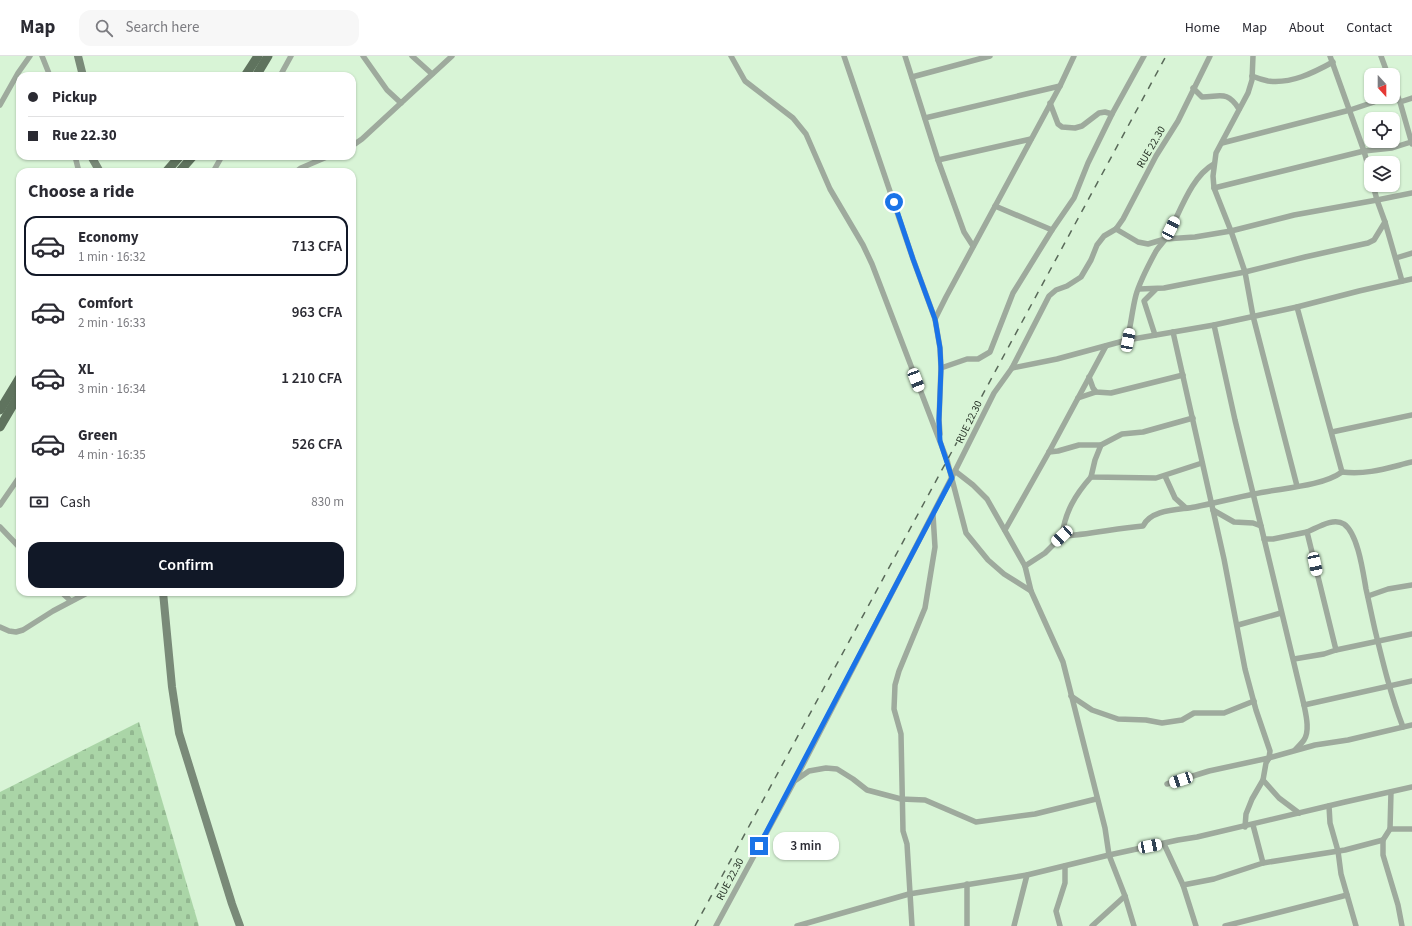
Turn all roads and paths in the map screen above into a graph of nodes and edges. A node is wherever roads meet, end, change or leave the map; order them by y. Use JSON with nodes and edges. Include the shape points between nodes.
{"nodes":[{"id":1,"x":30,"y":56,"type":"edge"},
{"id":2,"x":42,"y":56,"type":"edge"},
{"id":3,"x":78,"y":56,"type":"edge"},
{"id":4,"x":258,"y":56,"type":"edge"},
{"id":5,"x":268,"y":56,"type":"edge"},
{"id":6,"x":291,"y":56,"type":"edge"},
{"id":7,"x":412,"y":56,"type":"edge"},
{"id":8,"x":452,"y":56,"type":"edge"},
{"id":9,"x":731,"y":56,"type":"edge"},
{"id":10,"x":844,"y":56,"type":"edge"},
{"id":11,"x":904,"y":56,"type":"edge"},
{"id":12,"x":990,"y":56,"type":"edge"},
{"id":13,"x":1074,"y":56,"type":"edge"},
{"id":14,"x":1144,"y":56,"type":"edge"},
{"id":15,"x":1210,"y":56,"type":"edge"},
{"id":16,"x":1253,"y":56,"type":"edge"},
{"id":17,"x":1330,"y":56,"type":"edge"},
{"id":18,"x":1381,"y":56,"type":"edge"},
{"id":19,"x":366,"y":57,"type":"edge"},
{"id":20,"x":1333,"y":62,"type":"junction"},
{"id":21,"x":1385,"y":68,"type":"edge"},
{"id":22,"x":19,"y":72,"type":"edge"},
{"id":23,"x":48,"y":72,"type":"edge"},
{"id":24,"x":82,"y":72,"type":"edge"},
{"id":25,"x":248,"y":72,"type":"edge"},
{"id":26,"x":258,"y":72,"type":"edge"},
{"id":27,"x":282,"y":72,"type":"edge"},
{"id":28,"x":432,"y":74,"type":"junction"},
{"id":29,"x":1252,"y":76,"type":"junction"},
{"id":30,"x":16,"y":77,"type":"edge"},
{"id":31,"x":912,"y":77,"type":"junction"},
{"id":32,"x":1060,"y":86,"type":"junction"},
{"id":33,"x":1193,"y":88,"type":"junction"},
{"id":34,"x":1412,"y":98,"type":"edge"},
{"id":35,"x":1400,"y":102,"type":"joint"},
{"id":36,"x":402,"y":103,"type":"junction"},
{"id":37,"x":1050,"y":103,"type":"junction"},
{"id":38,"x":1368,"y":104,"type":"edge"},
{"id":39,"x":0,"y":105,"type":"edge"},
{"id":40,"x":1239,"y":109,"type":"junction"},
{"id":41,"x":1350,"y":110,"type":"junction"},
{"id":42,"x":1112,"y":114,"type":"junction"},
{"id":43,"x":925,"y":118,"type":"junction"},
{"id":44,"x":1031,"y":139,"type":"junction"},
{"id":45,"x":356,"y":143,"type":"edge"},
{"id":46,"x":1222,"y":143,"type":"junction"},
{"id":47,"x":1412,"y":143,"type":"edge"},
{"id":48,"x":1364,"y":151,"type":"junction"},
{"id":49,"x":1365,"y":156,"type":"edge"},
{"id":50,"x":176,"y":160,"type":"edge"},
{"id":51,"x":190,"y":160,"type":"edge"},
{"id":52,"x":319,"y":160,"type":"edge"},
{"id":53,"x":938,"y":160,"type":"junction"},
{"id":54,"x":1214,"y":164,"type":"junction"},
{"id":55,"x":170,"y":168,"type":"edge"},
{"id":56,"x":182,"y":168,"type":"edge"},
{"id":57,"x":301,"y":168,"type":"edge"},
{"id":58,"x":1214,"y":188,"type":"junction"},
{"id":59,"x":1375,"y":192,"type":"edge"},
{"id":60,"x":1412,"y":194,"type":"edge"},
{"id":61,"x":1377,"y":200,"type":"junction"},
{"id":62,"x":995,"y":206,"type":"junction"},
{"id":63,"x":1385,"y":222,"type":"junction"},
{"id":64,"x":1116,"y":229,"type":"junction"},
{"id":65,"x":1052,"y":230,"type":"junction"},
{"id":66,"x":1231,"y":231,"type":"junction"},
{"id":67,"x":1165,"y":239,"type":"junction"},
{"id":68,"x":973,"y":246,"type":"junction"},
{"id":69,"x":1412,"y":253,"type":"edge"},
{"id":70,"x":1396,"y":258,"type":"junction"},
{"id":71,"x":1245,"y":272,"type":"junction"},
{"id":72,"x":1412,"y":279,"type":"edge"},
{"id":73,"x":1402,"y":281,"type":"junction"},
{"id":74,"x":1156,"y":288,"type":"junction"},
{"id":75,"x":1138,"y":289,"type":"junction"},
{"id":76,"x":1297,"y":307,"type":"junction"},
{"id":77,"x":1253,"y":316,"type":"junction"},
{"id":78,"x":935,"y":319,"type":"junction"},
{"id":79,"x":1214,"y":325,"type":"junction"},
{"id":80,"x":1173,"y":332,"type":"junction"},
{"id":81,"x":1155,"y":335,"type":"junction"},
{"id":82,"x":1128,"y":340,"type":"junction"},
{"id":83,"x":1106,"y":346,"type":"junction"},
{"id":84,"x":941,"y":368,"type":"junction"},
{"id":85,"x":1012,"y":368,"type":"junction"},
{"id":86,"x":1182,"y":375,"type":"junction"},
{"id":87,"x":1089,"y":377,"type":"junction"},
{"id":88,"x":16,"y":384,"type":"edge"},
{"id":89,"x":1096,"y":392,"type":"junction"},
{"id":90,"x":1078,"y":398,"type":"junction"},
{"id":91,"x":16,"y":401,"type":"edge"},
{"id":92,"x":0,"y":410,"type":"edge"},
{"id":93,"x":1412,"y":415,"type":"edge"},
{"id":94,"x":1193,"y":418,"type":"junction"},
{"id":95,"x":0,"y":427,"type":"edge"},
{"id":96,"x":1332,"y":432,"type":"junction"},
{"id":97,"x":940,"y":441,"type":"junction"},
{"id":98,"x":1101,"y":445,"type":"junction"},
{"id":99,"x":1049,"y":452,"type":"junction"},
{"id":100,"x":1412,"y":462,"type":"edge"},
{"id":101,"x":1202,"y":463,"type":"junction"},
{"id":102,"x":956,"y":471,"type":"junction"},
{"id":103,"x":1342,"y":472,"type":"junction"},
{"id":104,"x":1165,"y":476,"type":"junction"},
{"id":105,"x":1091,"y":477,"type":"junction"},
{"id":106,"x":952,"y":478,"type":"junction"},
{"id":107,"x":16,"y":482,"type":"edge"},
{"id":108,"x":1297,"y":486,"type":"junction"},
{"id":109,"x":1254,"y":494,"type":"junction"},
{"id":110,"x":1212,"y":504,"type":"junction"},
{"id":111,"x":0,"y":505,"type":"edge"},
{"id":112,"x":1186,"y":508,"type":"junction"},
{"id":113,"x":1213,"y":510,"type":"junction"},
{"id":114,"x":933,"y":513,"type":"junction"},
{"id":115,"x":1261,"y":526,"type":"junction"},
{"id":116,"x":0,"y":527,"type":"edge"},
{"id":117,"x":1004,"y":530,"type":"junction"},
{"id":118,"x":1307,"y":532,"type":"junction"},
{"id":119,"x":1062,"y":536,"type":"junction"},
{"id":120,"x":1264,"y":540,"type":"junction"},
{"id":121,"x":16,"y":544,"type":"edge"},
{"id":122,"x":1025,"y":566,"type":"junction"},
{"id":123,"x":1412,"y":585,"type":"edge"},
{"id":124,"x":1031,"y":591,"type":"junction"},
{"id":125,"x":65,"y":596,"type":"edge"},
{"id":126,"x":81,"y":596,"type":"edge"},
{"id":127,"x":163,"y":596,"type":"edge"},
{"id":128,"x":1368,"y":596,"type":"junction"},
{"id":129,"x":71,"y":601,"type":"junction"},
{"id":130,"x":1281,"y":614,"type":"junction"},
{"id":131,"x":1238,"y":625,"type":"junction"},
{"id":132,"x":0,"y":627,"type":"edge"},
{"id":133,"x":1412,"y":634,"type":"edge"},
{"id":134,"x":1378,"y":642,"type":"junction"},
{"id":135,"x":1336,"y":650,"type":"junction"},
{"id":136,"x":1294,"y":660,"type":"junction"},
{"id":137,"x":1412,"y":681,"type":"edge"},
{"id":138,"x":1390,"y":687,"type":"junction"},
{"id":139,"x":1071,"y":696,"type":"junction"},
{"id":140,"x":1254,"y":701,"type":"junction"},
{"id":141,"x":1304,"y":705,"type":"junction"},
{"id":142,"x":1412,"y":725,"type":"edge"},
{"id":143,"x":1403,"y":727,"type":"junction"},
{"id":144,"x":1294,"y":751,"type":"junction"},
{"id":145,"x":1269,"y":758,"type":"junction"},
{"id":146,"x":795,"y":780,"type":"junction"},
{"id":147,"x":1264,"y":780,"type":"junction"},
{"id":148,"x":1167,"y":784,"type":"dead end"},
{"id":149,"x":1412,"y":788,"type":"edge"},
{"id":150,"x":1391,"y":792,"type":"junction"},
{"id":151,"x":901,"y":799,"type":"junction"},
{"id":152,"x":1096,"y":799,"type":"junction"},
{"id":153,"x":1329,"y":806,"type":"junction"},
{"id":154,"x":1298,"y":813,"type":"junction"},
{"id":155,"x":1253,"y":825,"type":"junction"},
{"id":156,"x":1245,"y":827,"type":"junction"},
{"id":157,"x":1412,"y":829,"type":"edge"},
{"id":158,"x":1390,"y":830,"type":"junction"},
{"id":159,"x":1383,"y":840,"type":"junction"},
{"id":160,"x":1164,"y":844,"type":"junction"},
{"id":161,"x":1338,"y":850,"type":"junction"},
{"id":162,"x":1109,"y":855,"type":"junction"},
{"id":163,"x":1263,"y":862,"type":"junction"},
{"id":164,"x":1065,"y":866,"type":"junction"},
{"id":165,"x":1027,"y":875,"type":"junction"},
{"id":166,"x":967,"y":884,"type":"junction"},
{"id":167,"x":1183,"y":885,"type":"junction"},
{"id":168,"x":909,"y":894,"type":"junction"},
{"id":169,"x":1347,"y":895,"type":"junction"},
{"id":170,"x":1125,"y":896,"type":"junction"},
{"id":171,"x":238,"y":924,"type":"edge"},
{"id":172,"x":716,"y":926,"type":"edge"},
{"id":173,"x":797,"y":926,"type":"edge"},
{"id":174,"x":912,"y":926,"type":"edge"},
{"id":175,"x":968,"y":926,"type":"edge"},
{"id":176,"x":1014,"y":926,"type":"edge"},
{"id":177,"x":1060,"y":926,"type":"edge"},
{"id":178,"x":1092,"y":926,"type":"edge"},
{"id":179,"x":1134,"y":926,"type":"edge"},
{"id":180,"x":1196,"y":926,"type":"edge"},
{"id":181,"x":1225,"y":926,"type":"edge"},
{"id":182,"x":1356,"y":926,"type":"edge"},
{"id":183,"x":1402,"y":926,"type":"edge"}],
"edges":[{"from":1,"to":22,"type":"street"},
{"from":2,"to":23,"type":"street"},
{"from":3,"to":24,"type":"street"},
{"from":4,"to":25,"type":"main road"},
{"from":5,"to":26,"type":"main road"},
{"from":6,"to":27,"type":"street"},
{"from":7,"to":28,"type":"street"},
{"from":8,"to":28,"type":"street"},
{"from":9,"to":97,"type":"street","via":[[745,81],[793,118],[806,134],[830,189],[872,264]]},
{"from":10,"to":78,"type":"street"},
{"from":11,"to":31,"type":"street"},
{"from":12,"to":31,"type":"street"},
{"from":13,"to":32,"type":"street"},
{"from":14,"to":42,"type":"street"},
{"from":15,"to":33,"type":"street","name":"RUE 22.30"},
{"from":16,"to":29,"type":"street"},
{"from":17,"to":20,"type":"street"},
{"from":18,"to":21,"type":"street"},
{"from":19,"to":36,"type":"street","via":[[387,90]]},
{"from":20,"to":29,"type":"street","via":[[1310,75],[1292,79],[1267,81]]},
{"from":20,"to":41,"type":"street"},
{"from":28,"to":36,"type":"street"},
{"from":29,"to":40,"type":"street","via":[[1248,93]]},
{"from":30,"to":39,"type":"street"},
{"from":31,"to":43,"type":"street"},
{"from":32,"to":37,"type":"street"},
{"from":32,"to":43,"type":"street"},
{"from":33,"to":40,"type":"street","via":[[1202,97],[1215,95],[1230,98]]},
{"from":33,"to":64,"type":"street","name":"RUE 22.30","via":[[1178,121]]},
{"from":34,"to":35,"type":"street"},
{"from":35,"to":47,"type":"street"},
{"from":36,"to":45,"type":"street"},
{"from":37,"to":42,"type":"street","via":[[1058,124],[1067,128],[1082,126],[1099,112]]},
{"from":37,"to":44,"type":"street"},
{"from":38,"to":41,"type":"street"},
{"from":40,"to":46,"type":"street"},
{"from":41,"to":46,"type":"street"},
{"from":41,"to":48,"type":"street"},
{"from":42,"to":65,"type":"street","via":[[1074,198]]},
{"from":43,"to":53,"type":"street"},
{"from":44,"to":53,"type":"street"},
{"from":44,"to":62,"type":"street"},
{"from":46,"to":54,"type":"street","via":[[1216,153]]},
{"from":47,"to":48,"type":"street"},
{"from":48,"to":49,"type":"street"},
{"from":48,"to":58,"type":"street"},
{"from":50,"to":55,"type":"main road"},
{"from":51,"to":56,"type":"main road"},
{"from":52,"to":57,"type":"street"},
{"from":53,"to":68,"type":"street","via":[[964,232]]},
{"from":54,"to":58,"type":"street"},
{"from":54,"to":67,"type":"street","via":[[1204,172],[1188,195]]},
{"from":58,"to":66,"type":"street"},
{"from":59,"to":61,"type":"street"},
{"from":60,"to":61,"type":"street"},
{"from":61,"to":63,"type":"street"},
{"from":61,"to":66,"type":"street","via":[[1294,215]]},
{"from":62,"to":65,"type":"street"},
{"from":62,"to":68,"type":"street"},
{"from":63,"to":70,"type":"street"},
{"from":63,"to":71,"type":"street","via":[[1374,240],[1368,243]]},
{"from":64,"to":67,"type":"street","via":[[1138,242],[1148,244]]},
{"from":64,"to":85,"type":"street","name":"RUE 22.30","via":[[1104,236],[1097,245],[1081,277],[1049,296]]},
{"from":65,"to":84,"type":"street","via":[[1013,293],[990,352],[978,359],[967,359]]},
{"from":66,"to":67,"type":"street"},
{"from":66,"to":71,"type":"street"},
{"from":67,"to":75,"type":"street"},
{"from":68,"to":78,"type":"street"},
{"from":69,"to":70,"type":"street"},
{"from":70,"to":73,"type":"street"},
{"from":71,"to":74,"type":"street"},
{"from":71,"to":77,"type":"street"},
{"from":72,"to":73,"type":"street"},
{"from":73,"to":76,"type":"street"},
{"from":74,"to":75,"type":"street"},
{"from":74,"to":81,"type":"street","via":[[1144,301]]},
{"from":75,"to":82,"type":"street"},
{"from":76,"to":77,"type":"street"},
{"from":76,"to":96,"type":"street"},
{"from":77,"to":79,"type":"street"},
{"from":77,"to":108,"type":"street"},
{"from":78,"to":84,"type":"street"},
{"from":79,"to":80,"type":"street"},
{"from":79,"to":109,"type":"street"},
{"from":80,"to":81,"type":"street"},
{"from":80,"to":86,"type":"street"},
{"from":81,"to":82,"type":"street"},
{"from":82,"to":83,"type":"street"},
{"from":83,"to":85,"type":"street"},
{"from":83,"to":87,"type":"street"},
{"from":84,"to":97,"type":"street"},
{"from":85,"to":102,"type":"street","name":"RUE 22.30","via":[[994,393]]},
{"from":86,"to":89,"type":"street","via":[[1111,393]]},
{"from":86,"to":94,"type":"street"},
{"from":87,"to":89,"type":"street"},
{"from":87,"to":90,"type":"street"},
{"from":88,"to":92,"type":"main road"},
{"from":89,"to":90,"type":"street"},
{"from":90,"to":99,"type":"street"},
{"from":91,"to":95,"type":"main road"},
{"from":93,"to":96,"type":"street"},
{"from":94,"to":98,"type":"street","via":[[1143,432],[1122,434]]},
{"from":94,"to":101,"type":"street"},
{"from":96,"to":103,"type":"street"},
{"from":97,"to":106,"type":"street"},
{"from":98,"to":99,"type":"street","via":[[1079,445]]},
{"from":98,"to":105,"type":"street"},
{"from":99,"to":117,"type":"street"},
{"from":100,"to":103,"type":"street","via":[[1368,472]]},
{"from":101,"to":104,"type":"street"},
{"from":101,"to":110,"type":"street"},
{"from":102,"to":106,"type":"street","name":"RUE 22.30"},
{"from":102,"to":117,"type":"street","via":[[987,499]]},
{"from":103,"to":108,"type":"street","via":[[1327,480]]},
{"from":104,"to":105,"type":"street"},
{"from":104,"to":112,"type":"street","via":[[1175,498]]},
{"from":105,"to":119,"type":"street","via":[[1070,506]]},
{"from":106,"to":114,"type":"street","name":"RUE 22.30"},
{"from":106,"to":124,"type":"street","via":[[966,533],[988,560]]},
{"from":107,"to":111,"type":"street"},
{"from":108,"to":109,"type":"street"},
{"from":109,"to":110,"type":"street"},
{"from":109,"to":115,"type":"street"},
{"from":110,"to":112,"type":"street"},
{"from":110,"to":113,"type":"street"},
{"from":112,"to":119,"type":"street","via":[[1164,512],[1145,522],[1143,526]]},
{"from":113,"to":115,"type":"street","via":[[1234,522]]},
{"from":113,"to":131,"type":"street"},
{"from":114,"to":146,"type":"street","name":"RUE 22.30"},
{"from":114,"to":151,"type":"street","via":[[935,547],[925,608],[895,685],[894,709],[900,734]]},
{"from":115,"to":120,"type":"street"},
{"from":116,"to":121,"type":"street"},
{"from":117,"to":122,"type":"street"},
{"from":118,"to":120,"type":"street"},
{"from":118,"to":128,"type":"street","via":[[1334,521],[1342,523],[1352,533],[1362,564]]},
{"from":118,"to":135,"type":"street"},
{"from":119,"to":122,"type":"street","via":[[1046,553]]},
{"from":120,"to":130,"type":"street"},
{"from":122,"to":124,"type":"street"},
{"from":123,"to":128,"type":"street"},
{"from":124,"to":139,"type":"street","via":[[1063,662]]},
{"from":125,"to":129,"type":"street"},
{"from":126,"to":129,"type":"street"},
{"from":127,"to":171,"type":"street","via":[[179,733]]},
{"from":128,"to":134,"type":"street"},
{"from":129,"to":132,"type":"street","via":[[22,630],[9,631]]},
{"from":130,"to":131,"type":"street"},
{"from":130,"to":136,"type":"street"},
{"from":131,"to":140,"type":"street","via":[[1245,669]]},
{"from":133,"to":134,"type":"street"},
{"from":134,"to":135,"type":"street"},
{"from":134,"to":138,"type":"street"},
{"from":135,"to":136,"type":"street"},
{"from":136,"to":141,"type":"street"},
{"from":137,"to":138,"type":"street"},
{"from":138,"to":141,"type":"street"},
{"from":138,"to":143,"type":"street"},
{"from":139,"to":140,"type":"street","via":[[1092,710],[1118,719],[1162,723],[1182,720],[1194,714],[1224,713]]},
{"from":139,"to":152,"type":"street"},
{"from":140,"to":145,"type":"street","via":[[1268,745]]},
{"from":141,"to":144,"type":"street","via":[[1306,736]]},
{"from":142,"to":143,"type":"street"},
{"from":143,"to":144,"type":"street"},
{"from":144,"to":145,"type":"street"},
{"from":145,"to":147,"type":"street"},
{"from":145,"to":148,"type":"street","via":[[1209,771]]},
{"from":146,"to":151,"type":"street","via":[[809,771],[837,769],[867,790]]},
{"from":146,"to":172,"type":"street","name":"RUE 22.30"},
{"from":147,"to":154,"type":"street","via":[[1279,798]]},
{"from":147,"to":156,"type":"street","via":[[1252,799],[1246,814]]},
{"from":149,"to":150,"type":"street"},
{"from":150,"to":153,"type":"street"},
{"from":150,"to":158,"type":"street"},
{"from":151,"to":152,"type":"street","via":[[925,800],[976,822],[1035,814]]},
{"from":151,"to":168,"type":"street","via":[[903,831],[907,844]]},
{"from":152,"to":162,"type":"street","via":[[1105,828]]},
{"from":153,"to":154,"type":"street"},
{"from":153,"to":161,"type":"street","via":[[1330,823]]},
{"from":154,"to":155,"type":"street"},
{"from":155,"to":156,"type":"street"},
{"from":155,"to":163,"type":"street"},
{"from":156,"to":160,"type":"street"},
{"from":157,"to":158,"type":"street"},
{"from":158,"to":159,"type":"street"},
{"from":159,"to":161,"type":"street"},
{"from":159,"to":183,"type":"street","via":[[1383,855]]},
{"from":160,"to":162,"type":"street"},
{"from":160,"to":167,"type":"street"},
{"from":161,"to":163,"type":"street"},
{"from":161,"to":169,"type":"street"},
{"from":162,"to":164,"type":"street"},
{"from":162,"to":170,"type":"street"},
{"from":163,"to":167,"type":"street","via":[[1214,879]]},
{"from":164,"to":165,"type":"street"},
{"from":164,"to":177,"type":"street","via":[[1065,883],[1056,911]]},
{"from":165,"to":166,"type":"street"},
{"from":165,"to":176,"type":"street"},
{"from":166,"to":168,"type":"street"},
{"from":166,"to":175,"type":"street"},
{"from":167,"to":180,"type":"street"},
{"from":168,"to":173,"type":"street"},
{"from":168,"to":174,"type":"street"},
{"from":169,"to":181,"type":"street"},
{"from":169,"to":182,"type":"street"},
{"from":170,"to":178,"type":"street"},
{"from":170,"to":179,"type":"street"}]}
